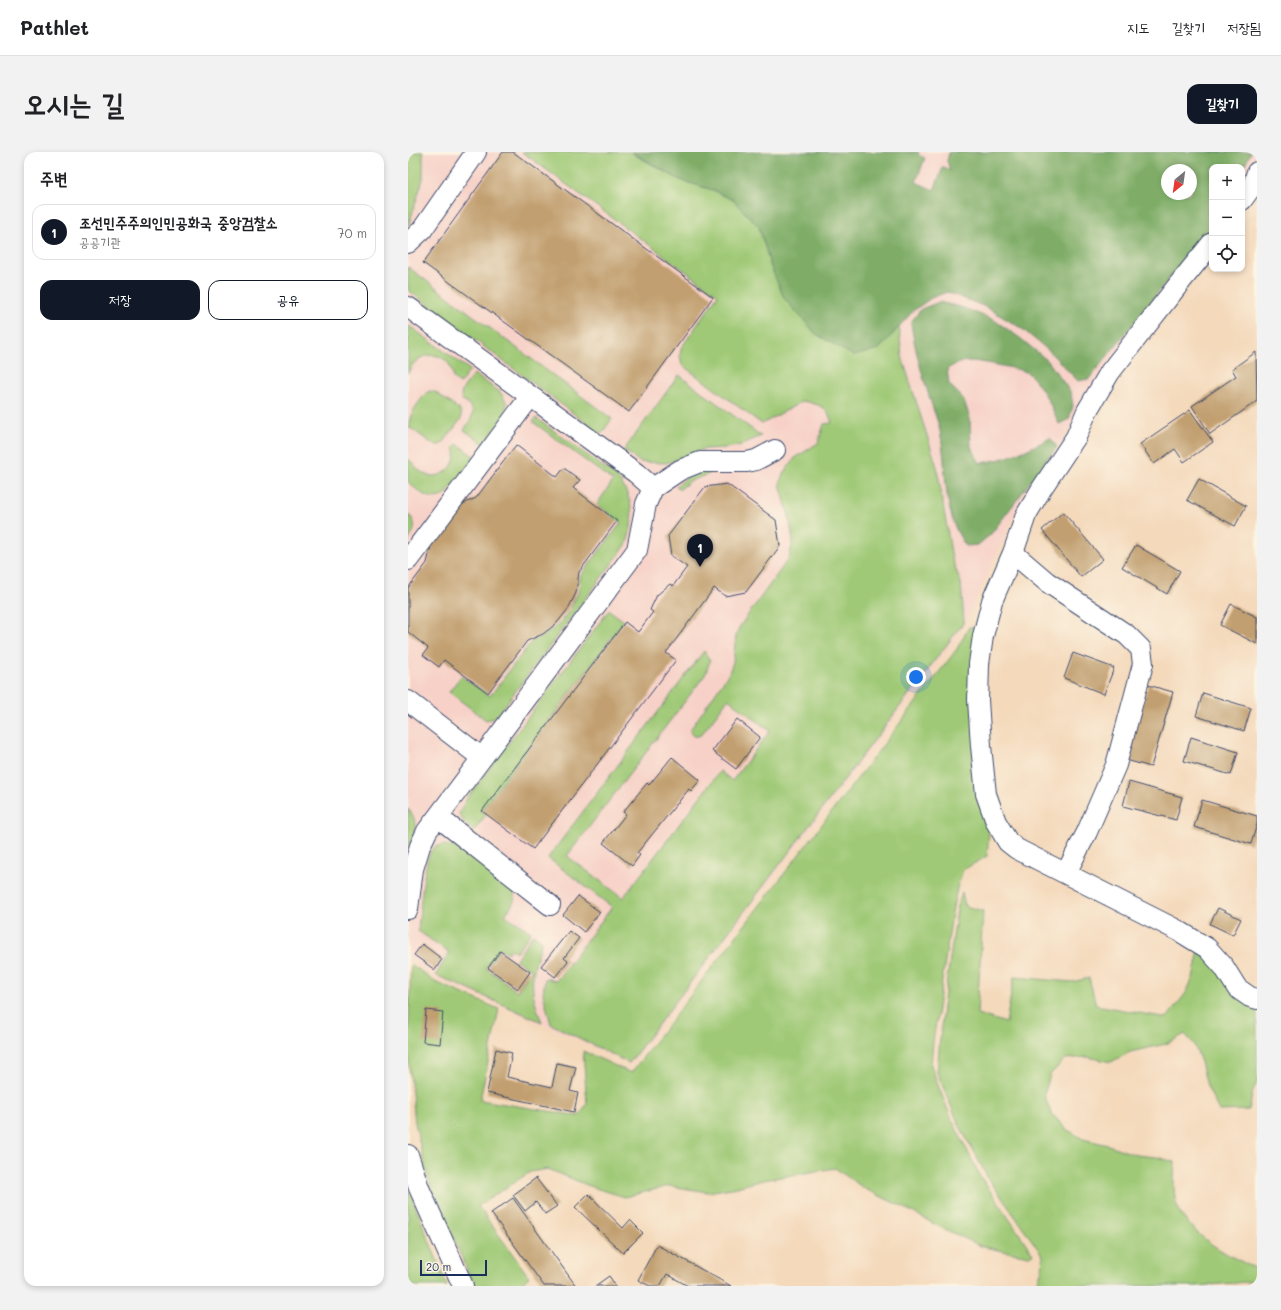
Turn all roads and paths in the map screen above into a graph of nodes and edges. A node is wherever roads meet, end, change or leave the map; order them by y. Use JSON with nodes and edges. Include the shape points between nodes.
{"nodes":[{"id":1,"x":476,"y":152,"type":"edge"},
{"id":2,"x":1257,"y":172,"type":"edge"},
{"id":3,"x":1245,"y":196,"type":"edge"},
{"id":4,"x":408,"y":243,"type":"edge"},
{"id":5,"x":1209,"y":247,"type":"edge"},
{"id":6,"x":408,"y":307,"type":"edge"},
{"id":7,"x":530,"y":397,"type":"junction"},
{"id":8,"x":775,"y":450,"type":"dead end"},
{"id":9,"x":653,"y":488,"type":"junction"},
{"id":10,"x":1013,"y":553,"type":"junction"},
{"id":11,"x":408,"y":560,"type":"edge"},
{"id":12,"x":408,"y":701,"type":"edge"},
{"id":13,"x":482,"y":758,"type":"junction"},
{"id":14,"x":438,"y":817,"type":"junction"},
{"id":15,"x":1066,"y":873,"type":"junction"},
{"id":16,"x":550,"y":905,"type":"dead end"},
{"id":17,"x":408,"y":909,"type":"edge"},
{"id":18,"x":1257,"y":999,"type":"edge"},
{"id":19,"x":408,"y":1155,"type":"edge"},
{"id":20,"x":463,"y":1286,"type":"edge"}],
"edges":[{"from":1,"to":4,"type":"street","via":[[422,230]]},
{"from":2,"to":3,"type":"street","via":[[1253,185]]},
{"from":5,"to":10,"type":"street","via":[[1110,372],[1087,411],[1076,437],[1026,515]]},
{"from":6,"to":7,"type":"street"},
{"from":7,"to":9,"type":"street"},
{"from":7,"to":11,"type":"street"},
{"from":8,"to":9,"type":"street","via":[[747,462],[700,462],[680,470]]},
{"from":9,"to":13,"type":"street","via":[[646,504],[637,550]]},
{"from":10,"to":15,"type":"street","via":[[992,601],[979,664],[978,700],[986,794],[996,822],[1008,842]]},
{"from":10,"to":15,"type":"street","via":[[1047,582],[1127,635],[1141,650],[1142,664],[1116,765],[1088,832]]},
{"from":12,"to":13,"type":"street"},
{"from":13,"to":14,"type":"street"},
{"from":14,"to":16,"type":"street"},
{"from":14,"to":17,"type":"street","via":[[420,846],[413,869]]},
{"from":15,"to":18,"type":"street","via":[[1180,931],[1207,948],[1224,967],[1237,988]]},
{"from":19,"to":20,"type":"street","via":[[419,1188]]}]}
